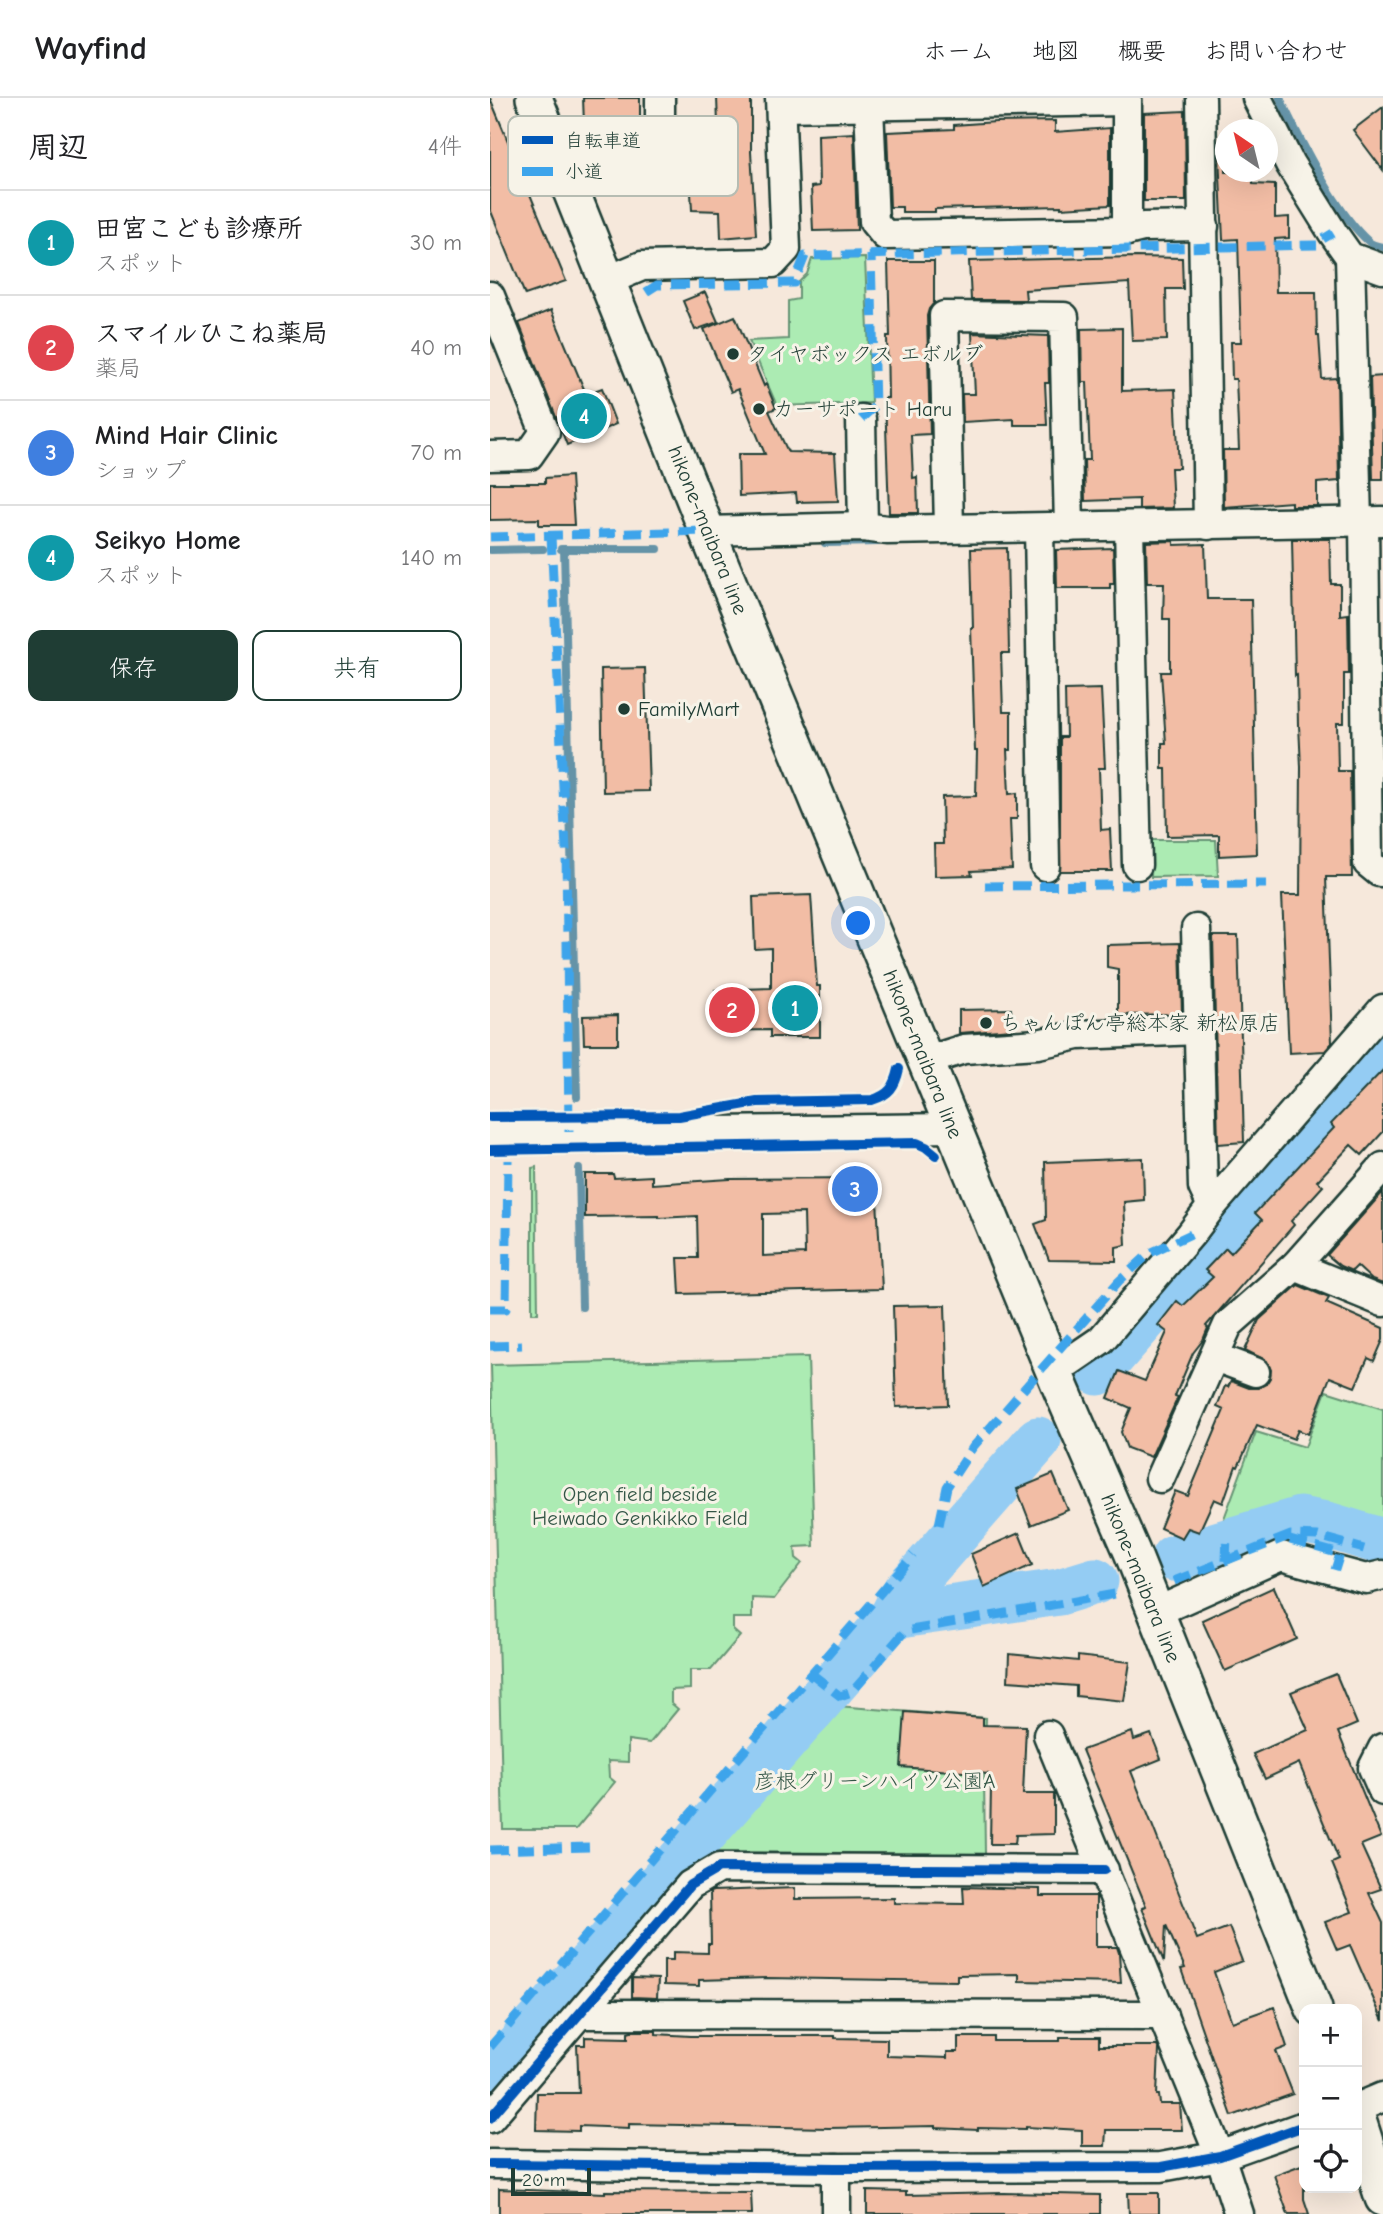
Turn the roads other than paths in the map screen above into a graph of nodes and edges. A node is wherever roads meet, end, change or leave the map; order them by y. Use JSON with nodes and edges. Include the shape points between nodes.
{"nodes":[{"id":1,"x":534,"y":98,"type":"edge"},
{"id":2,"x":1201,"y":98,"type":"edge"},
{"id":3,"x":1256,"y":98,"type":"edge"},
{"id":4,"x":1127,"y":99,"type":"edge"},
{"id":5,"x":780,"y":103,"type":"edge"},
{"id":6,"x":869,"y":106,"type":"junction"},
{"id":7,"x":541,"y":116,"type":"edge"},
{"id":8,"x":574,"y":196,"type":"edge"},
{"id":9,"x":1204,"y":226,"type":"junction"},
{"id":10,"x":1127,"y":231,"type":"junction"},
{"id":11,"x":1350,"y":257,"type":"junction"},
{"id":12,"x":1383,"y":269,"type":"edge"},
{"id":13,"x":609,"y":280,"type":"junction"},
{"id":14,"x":490,"y":296,"type":"edge"},
{"id":15,"x":861,"y":419,"type":"dead end"},
{"id":16,"x":490,"y":456,"type":"edge"},
{"id":17,"x":1368,"y":521,"type":"edge"},
{"id":18,"x":1208,"y":525,"type":"junction"},
{"id":19,"x":863,"y":527,"type":"junction"},
{"id":20,"x":1069,"y":527,"type":"junction"},
{"id":21,"x":1129,"y":527,"type":"junction"},
{"id":22,"x":949,"y":528,"type":"junction"},
{"id":23,"x":1039,"y":528,"type":"junction"},
{"id":24,"x":707,"y":531,"type":"junction"},
{"id":25,"x":1137,"y":865,"type":"dead end"},
{"id":26,"x":1045,"y":866,"type":"dead end"},
{"id":27,"x":1383,"y":872,"type":"edge"},
{"id":28,"x":1196,"y":929,"type":"dead end"},
{"id":29,"x":1379,"y":1021,"type":"edge"},
{"id":30,"x":1198,"y":1030,"type":"junction"},
{"id":31,"x":926,"y":1061,"type":"junction"},
{"id":32,"x":954,"y":1128,"type":"junction"},
{"id":33,"x":490,"y":1134,"type":"edge"},
{"id":34,"x":1383,"y":1167,"type":"edge"},
{"id":35,"x":1212,"y":1206,"type":"junction"},
{"id":36,"x":1295,"y":1266,"type":"junction"},
{"id":37,"x":1383,"y":1302,"type":"edge"},
{"id":38,"x":1215,"y":1357,"type":"junction"},
{"id":39,"x":1054,"y":1371,"type":"junction"},
{"id":40,"x":1255,"y":1372,"type":"dead end"},
{"id":41,"x":1160,"y":1478,"type":"dead end"},
{"id":42,"x":1383,"y":1575,"type":"edge"},
{"id":43,"x":1156,"y":1612,"type":"junction"},
{"id":44,"x":1048,"y":1735,"type":"dead end"},
{"id":45,"x":1383,"y":1748,"type":"edge"},
{"id":46,"x":1383,"y":1791,"type":"edge"},
{"id":47,"x":1104,"y":1870,"type":"junction"},
{"id":48,"x":1312,"y":2004,"type":"edge"},
{"id":49,"x":580,"y":2014,"type":"junction"},
{"id":50,"x":1163,"y":2015,"type":"junction"},
{"id":51,"x":1383,"y":2097,"type":"edge"},
{"id":52,"x":1362,"y":2106,"type":"edge"},
{"id":53,"x":490,"y":2118,"type":"edge"},
{"id":54,"x":1299,"y":2128,"type":"edge"},
{"id":55,"x":1361,"y":2130,"type":"edge"},
{"id":56,"x":1220,"y":2155,"type":"junction"},
{"id":57,"x":490,"y":2164,"type":"edge"},
{"id":58,"x":836,"y":2168,"type":"junction"},
{"id":59,"x":1383,"y":2199,"type":"edge"},
{"id":60,"x":836,"y":2214,"type":"edge"},
{"id":61,"x":1239,"y":2214,"type":"edge"}],
"edges":[{"from":1,"to":7,"type":"main road","name":"hikone-maibara line"},
{"from":2,"to":9,"type":"street"},
{"from":3,"to":11,"type":"street","via":[[1290,164]]},
{"from":4,"to":6,"type":"street"},
{"from":4,"to":10,"type":"street"},
{"from":5,"to":6,"type":"street"},
{"from":5,"to":13,"type":"street","via":[[786,248],[773,263],[642,266]]},
{"from":6,"to":10,"type":"street","via":[[874,222],[885,234]]},
{"from":8,"to":13,"type":"main road","name":"hikone-maibara line"},
{"from":9,"to":10,"type":"street"},
{"from":9,"to":18,"type":"street"},
{"from":11,"to":12,"type":"street"},
{"from":11,"to":17,"type":"street"},
{"from":13,"to":24,"type":"main road","name":"hikone-maibara line"},
{"from":14,"to":16,"type":"street","via":[[545,432],[529,455]]},
{"from":15,"to":19,"type":"street"},
{"from":17,"to":18,"type":"street"},
{"from":17,"to":27,"type":"street","via":[[1368,863]]},
{"from":18,"to":21,"type":"street"},
{"from":19,"to":22,"type":"street"},
{"from":19,"to":24,"type":"street"},
{"from":20,"to":21,"type":"street"},
{"from":20,"to":22,"type":"street","via":[[1064,317],[944,316]]},
{"from":20,"to":23,"type":"street"},
{"from":21,"to":25,"type":"street"},
{"from":22,"to":23,"type":"street"},
{"from":23,"to":26,"type":"street"},
{"from":24,"to":31,"type":"main road","name":"hikone-maibara line"},
{"from":28,"to":30,"type":"street"},
{"from":29,"to":35,"type":"street"},
{"from":30,"to":31,"type":"street","via":[[1078,1035],[1038,1044],[964,1049]]},
{"from":30,"to":35,"type":"street","via":[[1202,1187]]},
{"from":31,"to":32,"type":"main road","name":"hikone-maibara line"},
{"from":32,"to":33,"type":"street"},
{"from":32,"to":39,"type":"main road","name":"hikone-maibara line"},
{"from":34,"to":36,"type":"street"},
{"from":35,"to":39,"type":"street","via":[[1101,1340]]},
{"from":36,"to":37,"type":"street"},
{"from":36,"to":38,"type":"street","via":[[1228,1325]]},
{"from":38,"to":40,"type":"street"},
{"from":38,"to":41,"type":"street"},
{"from":39,"to":43,"type":"main road","name":"hikone-maibara line"},
{"from":42,"to":43,"type":"street","via":[[1366,1579],[1281,1556]]},
{"from":43,"to":48,"type":"main road","name":"hikone-maibara line"},
{"from":44,"to":47,"type":"street"},
{"from":45,"to":46,"type":"street","via":[[1373,1768]]},
{"from":47,"to":49,"type":"street","via":[[719,1868],[690,1885]]},
{"from":47,"to":50,"type":"street"},
{"from":49,"to":50,"type":"street"},
{"from":49,"to":53,"type":"street"},
{"from":50,"to":56,"type":"street"},
{"from":51,"to":52,"type":"street"},
{"from":54,"to":56,"type":"street"},
{"from":55,"to":59,"type":"main road"},
{"from":56,"to":58,"type":"street","via":[[1161,2167]]},
{"from":56,"to":61,"type":"street"},
{"from":57,"to":58,"type":"street"},
{"from":58,"to":60,"type":"street"}]}
